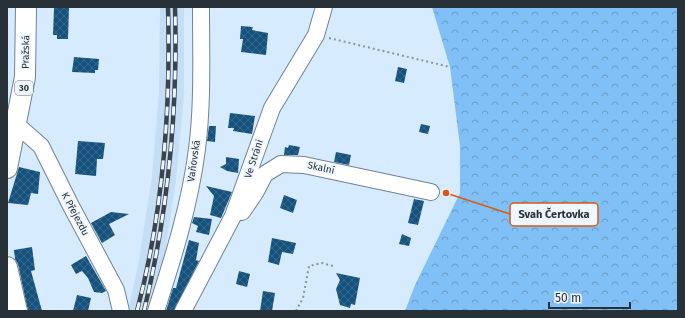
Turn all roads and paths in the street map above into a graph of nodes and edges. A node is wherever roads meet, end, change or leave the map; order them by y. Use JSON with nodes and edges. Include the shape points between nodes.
{"nodes":[{"id":1,"x":26,"y":7,"type":"edge"},
{"id":2,"x":201,"y":7,"type":"edge"},
{"id":3,"x":324,"y":7,"type":"edge"},
{"id":4,"x":316,"y":35,"type":"junction"},
{"id":5,"x":450,"y":67,"type":"dead end"},
{"id":6,"x":17,"y":125,"type":"junction"},
{"id":7,"x":7,"y":168,"type":"edge"},
{"id":8,"x":431,"y":192,"type":"dead end"},
{"id":9,"x":233,"y":216,"type":"junction"},
{"id":10,"x":333,"y":266,"type":"dead end"},
{"id":11,"x":7,"y":267,"type":"edge"},
{"id":12,"x":17,"y":311,"type":"edge"},
{"id":13,"x":121,"y":311,"type":"edge"},
{"id":14,"x":156,"y":311,"type":"edge"},
{"id":15,"x":184,"y":311,"type":"edge"},
{"id":16,"x":296,"y":311,"type":"edge"}],
"edges":[{"from":1,"to":6,"type":"main road","name":"Pražská","number":"30","via":[[25,77]]},
{"from":2,"to":14,"type":"street","name":"Vaňovská","via":[[197,149],[179,238]]},
{"from":3,"to":4,"type":"street","name":"Ve Stráni"},
{"from":4,"to":5,"type":"path"},
{"from":4,"to":9,"type":"street","name":"Ve Stráni","via":[[272,108]]},
{"from":6,"to":7,"type":"main road","name":"Pražská","number":"30"},
{"from":6,"to":13,"type":"street","name":"K Přejezdu","via":[[41,146],[116,290]]},
{"from":8,"to":9,"type":"street","name":"Skalní","via":[[304,164],[281,164],[265,174],[242,212]]},
{"from":9,"to":15,"type":"street","name":"Ve Stráni"},
{"from":10,"to":16,"type":"path","via":[[322,263],[309,266],[303,298]]},
{"from":11,"to":12,"type":"main road"}]}
